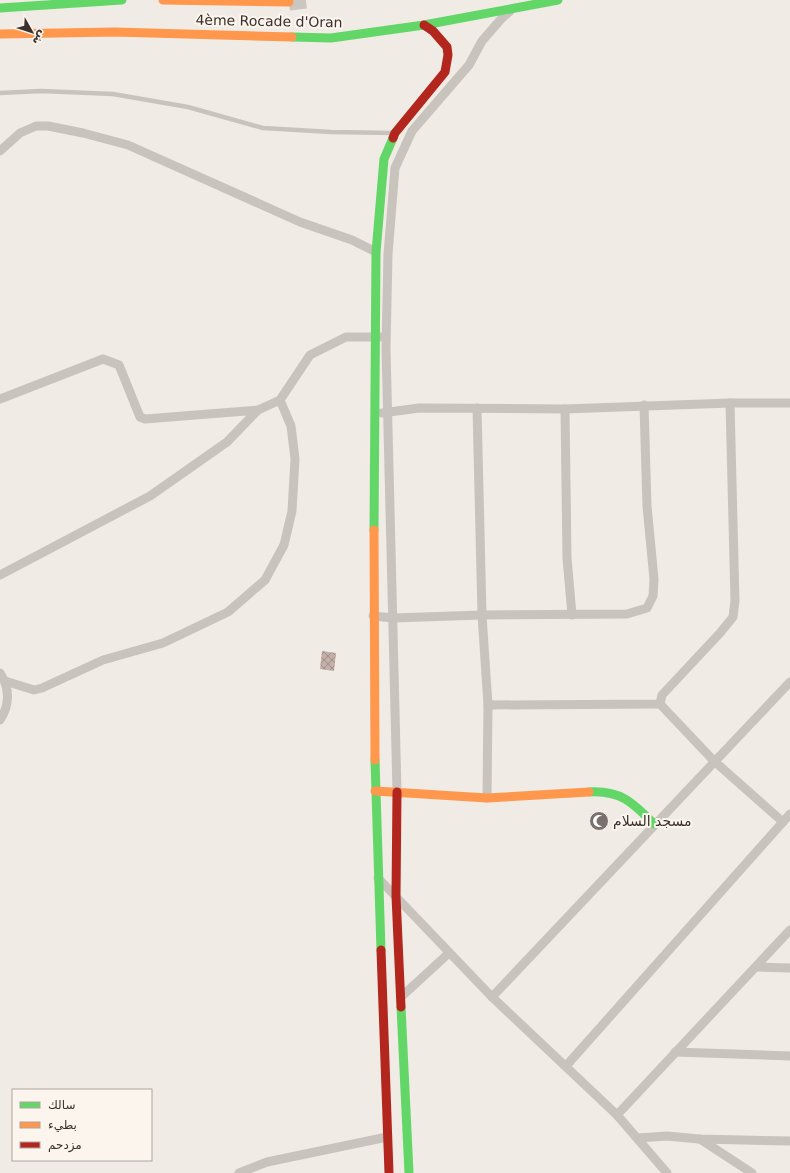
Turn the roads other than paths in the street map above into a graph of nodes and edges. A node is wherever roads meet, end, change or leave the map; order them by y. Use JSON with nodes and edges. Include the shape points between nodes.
{"nodes":[{"id":1,"x":122,"y":0,"type":"edge"},
{"id":2,"x":164,"y":0,"type":"edge"},
{"id":3,"x":558,"y":0,"type":"edge"},
{"id":4,"x":289,"y":2,"type":"dead end"},
{"id":5,"x":0,"y":8,"type":"edge"},
{"id":6,"x":512,"y":10,"type":"junction"},
{"id":7,"x":424,"y":25,"type":"junction"},
{"id":8,"x":0,"y":34,"type":"edge"},
{"id":9,"x":0,"y":93,"type":"edge"},
{"id":10,"x":398,"y":129,"type":"junction"},
{"id":11,"x":412,"y":131,"type":"junction"},
{"id":12,"x":0,"y":151,"type":"edge"},
{"id":13,"x":376,"y":252,"type":"junction"},
{"id":14,"x":374,"y":336,"type":"junction"},
{"id":15,"x":386,"y":338,"type":"junction"},
{"id":16,"x":0,"y":399,"type":"edge"},
{"id":17,"x":280,"y":400,"type":"junction"},
{"id":18,"x":730,"y":403,"type":"junction"},
{"id":19,"x":790,"y":403,"type":"edge"},
{"id":20,"x":644,"y":405,"type":"junction"},
{"id":21,"x":477,"y":408,"type":"junction"},
{"id":22,"x":565,"y":409,"type":"junction"},
{"id":23,"x":258,"y":410,"type":"junction"},
{"id":24,"x":375,"y":413,"type":"junction"},
{"id":25,"x":388,"y":413,"type":"junction"},
{"id":26,"x":0,"y":574,"type":"edge"},
{"id":27,"x":482,"y":615,"type":"junction"},
{"id":28,"x":572,"y":615,"type":"junction"},
{"id":29,"x":372,"y":616,"type":"junction"},
{"id":30,"x":393,"y":618,"type":"junction"},
{"id":31,"x":3,"y":677,"type":"edge"},
{"id":32,"x":790,"y":682,"type":"edge"},
{"id":33,"x":660,"y":704,"type":"junction"},
{"id":34,"x":488,"y":705,"type":"junction"},
{"id":35,"x":0,"y":720,"type":"edge"},
{"id":36,"x":714,"y":761,"type":"junction"},
{"id":37,"x":375,"y":791,"type":"junction"},
{"id":38,"x":397,"y":792,"type":"junction"},
{"id":39,"x":486,"y":798,"type":"junction"},
{"id":40,"x":790,"y":814,"type":"edge"},
{"id":41,"x":783,"y":822,"type":"junction"},
{"id":42,"x":654,"y":824,"type":"junction"},
{"id":43,"x":378,"y":878,"type":"junction"},
{"id":44,"x":396,"y":896,"type":"junction"},
{"id":45,"x":790,"y":930,"type":"edge"},
{"id":46,"x":449,"y":953,"type":"junction"},
{"id":47,"x":757,"y":967,"type":"junction"},
{"id":48,"x":790,"y":968,"type":"edge"},
{"id":49,"x":401,"y":997,"type":"junction"},
{"id":50,"x":492,"y":997,"type":"junction"},
{"id":51,"x":675,"y":1052,"type":"junction"},
{"id":52,"x":790,"y":1056,"type":"edge"},
{"id":53,"x":566,"y":1066,"type":"junction"},
{"id":54,"x":617,"y":1115,"type":"junction"},
{"id":55,"x":387,"y":1137,"type":"junction"},
{"id":56,"x":638,"y":1138,"type":"junction"},
{"id":57,"x":699,"y":1138,"type":"junction"},
{"id":58,"x":790,"y":1141,"type":"edge"},
{"id":59,"x":239,"y":1173,"type":"edge"},
{"id":60,"x":389,"y":1173,"type":"edge"},
{"id":61,"x":409,"y":1173,"type":"edge"},
{"id":62,"x":667,"y":1173,"type":"edge"},
{"id":63,"x":752,"y":1173,"type":"edge"}],
"edges":[{"from":1,"to":5,"type":"main road"},
{"from":2,"to":4,"type":"main road"},
{"from":3,"to":6,"type":"main road","name":"4ème Rocade d'Oran"},
{"from":6,"to":7,"type":"main road","name":"4ème Rocade d'Oran"},
{"from":6,"to":11,"type":"street","via":[[482,41],[469,65]]},
{"from":7,"to":8,"type":"main road","name":"4ème Rocade d'Oran","via":[[331,38],[115,32]]},
{"from":7,"to":10,"type":"main road","via":[[447,47],[447,64],[445,72]]},
{"from":9,"to":10,"type":"lane","via":[[113,94],[188,107],[263,128],[331,132]]},
{"from":10,"to":11,"type":"street"},
{"from":10,"to":13,"type":"main road","via":[[384,159]]},
{"from":11,"to":15,"type":"street","via":[[395,168],[388,254]]},
{"from":12,"to":13,"type":"street","via":[[20,133],[36,126],[84,133],[128,144],[300,222],[352,240]]},
{"from":13,"to":14,"type":"main road"},
{"from":14,"to":15,"type":"street"},
{"from":14,"to":17,"type":"street","via":[[346,336],[310,355]]},
{"from":14,"to":24,"type":"main road"},
{"from":15,"to":25,"type":"street"},
{"from":16,"to":23,"type":"street","via":[[103,359],[119,365],[140,417],[144,419]]},
{"from":17,"to":23,"type":"street"},
{"from":17,"to":31,"type":"street","via":[[291,426],[295,459],[292,511],[284,545],[264,580],[228,612],[163,643],[103,660],[42,688],[34,690]]},
{"from":18,"to":19,"type":"street"},
{"from":18,"to":20,"type":"street"},
{"from":18,"to":33,"type":"street","via":[[735,601],[733,617],[662,695]]},
{"from":20,"to":22,"type":"street"},
{"from":20,"to":28,"type":"street","via":[[653,596],[647,608],[637,612]]},
{"from":21,"to":22,"type":"street"},
{"from":21,"to":25,"type":"street","via":[[419,408]]},
{"from":21,"to":27,"type":"street"},
{"from":22,"to":28,"type":"street","via":[[567,558]]},
{"from":23,"to":26,"type":"street","via":[[227,442],[150,496]]},
{"from":24,"to":25,"type":"street"},
{"from":24,"to":29,"type":"main road"},
{"from":25,"to":30,"type":"street"},
{"from":27,"to":28,"type":"street"},
{"from":27,"to":30,"type":"street"},
{"from":27,"to":34,"type":"street"},
{"from":29,"to":30,"type":"street"},
{"from":29,"to":37,"type":"main road"},
{"from":30,"to":38,"type":"street"},
{"from":31,"to":35,"type":"street","via":[[8,698]]},
{"from":32,"to":36,"type":"street"},
{"from":33,"to":34,"type":"street"},
{"from":33,"to":36,"type":"street"},
{"from":34,"to":39,"type":"street"},
{"from":36,"to":41,"type":"street"},
{"from":36,"to":42,"type":"street"},
{"from":37,"to":38,"type":"main road"},
{"from":37,"to":43,"type":"main road"},
{"from":38,"to":39,"type":"main road"},
{"from":38,"to":44,"type":"main road"},
{"from":39,"to":42,"type":"main road","via":[[599,791],[618,794],[633,803]]},
{"from":40,"to":41,"type":"street"},
{"from":41,"to":53,"type":"street"},
{"from":42,"to":50,"type":"street"},
{"from":43,"to":44,"type":"street"},
{"from":43,"to":55,"type":"main road"},
{"from":44,"to":46,"type":"street"},
{"from":44,"to":49,"type":"main road"},
{"from":45,"to":47,"type":"street"},
{"from":46,"to":49,"type":"street"},
{"from":46,"to":50,"type":"street"},
{"from":47,"to":48,"type":"street"},
{"from":47,"to":51,"type":"street"},
{"from":49,"to":61,"type":"main road"},
{"from":50,"to":53,"type":"street"},
{"from":51,"to":52,"type":"street"},
{"from":51,"to":54,"type":"street"},
{"from":53,"to":54,"type":"street"},
{"from":54,"to":56,"type":"street"},
{"from":55,"to":59,"type":"street","via":[[268,1162]]},
{"from":55,"to":60,"type":"main road"},
{"from":56,"to":57,"type":"street"},
{"from":56,"to":62,"type":"street"},
{"from":57,"to":58,"type":"street"},
{"from":57,"to":63,"type":"street"}]}
